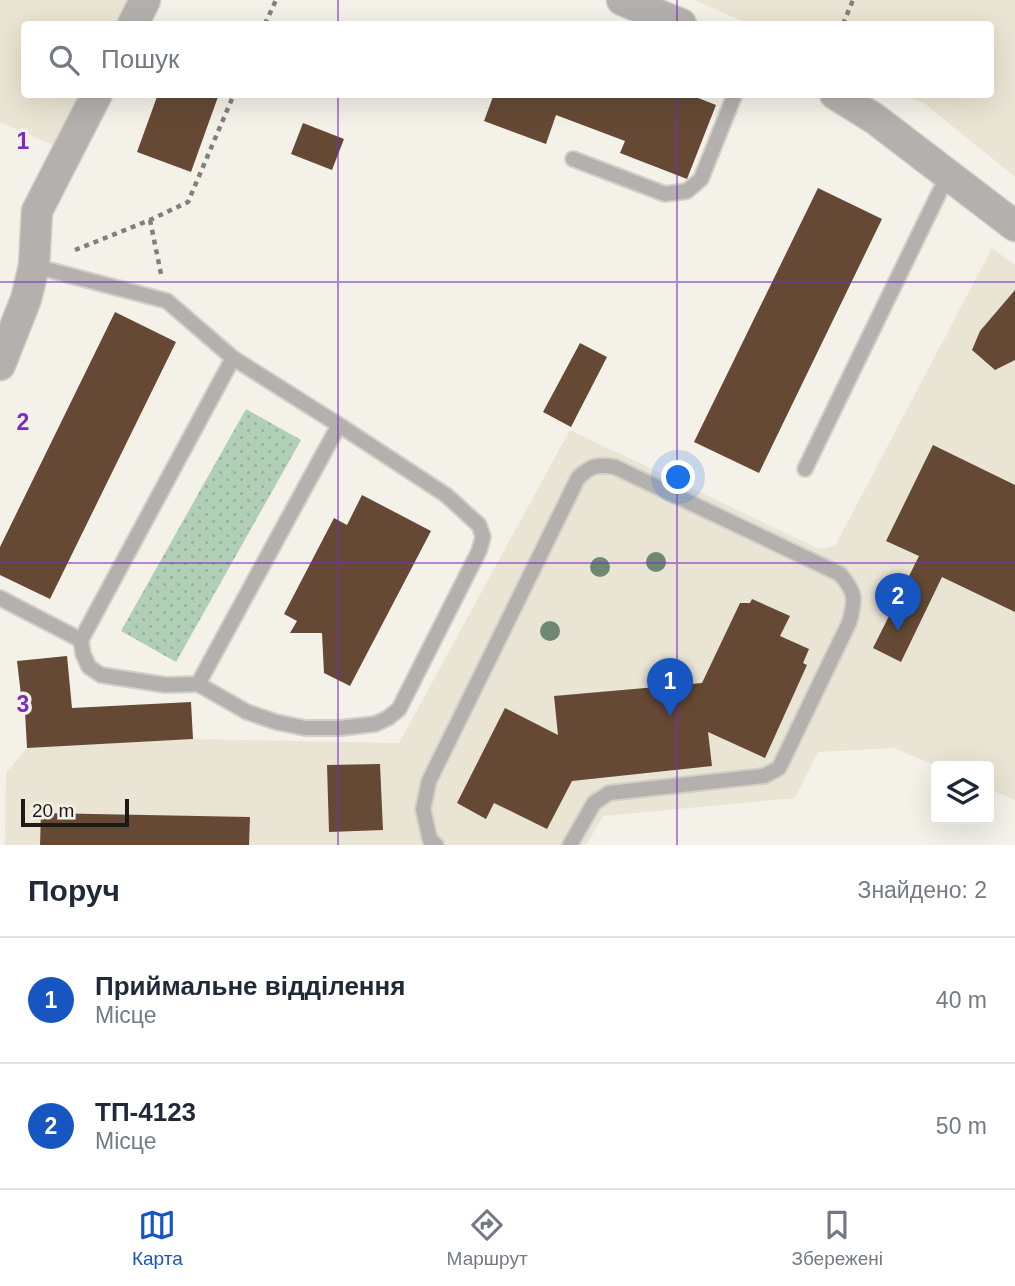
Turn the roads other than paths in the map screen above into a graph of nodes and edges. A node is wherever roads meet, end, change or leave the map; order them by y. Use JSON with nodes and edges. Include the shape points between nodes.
{"nodes":[{"id":1,"x":145,"y":0,"type":"edge"},
{"id":2,"x":628,"y":1,"type":"edge"},
{"id":3,"x":134,"y":21,"type":"edge"},
{"id":4,"x":674,"y":21,"type":"edge"},
{"id":5,"x":95,"y":98,"type":"edge"},
{"id":6,"x":733,"y":98,"type":"edge"},
{"id":7,"x":841,"y":98,"type":"edge"},
{"id":8,"x":573,"y":159,"type":"dead end"},
{"id":9,"x":949,"y":177,"type":"junction"},
{"id":10,"x":1015,"y":226,"type":"edge"},
{"id":11,"x":33,"y":266,"type":"junction"},
{"id":12,"x":233,"y":358,"type":"junction"},
{"id":13,"x":0,"y":365,"type":"edge"},
{"id":14,"x":339,"y":425,"type":"junction"},
{"id":15,"x":805,"y":468,"type":"dead end"},
{"id":16,"x":0,"y":598,"type":"edge"},
{"id":17,"x":81,"y":640,"type":"junction"},
{"id":18,"x":198,"y":684,"type":"junction"},
{"id":19,"x":436,"y":845,"type":"edge"},
{"id":20,"x":570,"y":845,"type":"edge"}],
"edges":[{"from":1,"to":3,"type":"street"},
{"from":2,"to":4,"type":"street"},
{"from":5,"to":11,"type":"street","via":[[37,211]]},
{"from":6,"to":8,"type":"lane","via":[[701,179],[687,191],[665,194]]},
{"from":7,"to":9,"type":"street"},
{"from":9,"to":10,"type":"street"},
{"from":9,"to":15,"type":"lane"},
{"from":11,"to":12,"type":"lane","via":[[167,301]]},
{"from":11,"to":13,"type":"street","via":[[26,299]]},
{"from":12,"to":14,"type":"lane"},
{"from":12,"to":17,"type":"lane"},
{"from":14,"to":18,"type":"lane"},
{"from":14,"to":18,"type":"lane","via":[[446,495],[479,525],[483,537],[399,709],[374,724],[305,728],[247,712]]},
{"from":16,"to":17,"type":"lane"},
{"from":17,"to":18,"type":"lane","via":[[89,667],[101,675],[166,685]]},
{"from":19,"to":20,"type":"lane","via":[[430,840],[422,809],[429,781],[578,478],[586,470],[600,465],[615,467],[840,574],[851,587],[854,604],[849,623],[779,768],[764,776],[609,793],[594,803]]}]}
